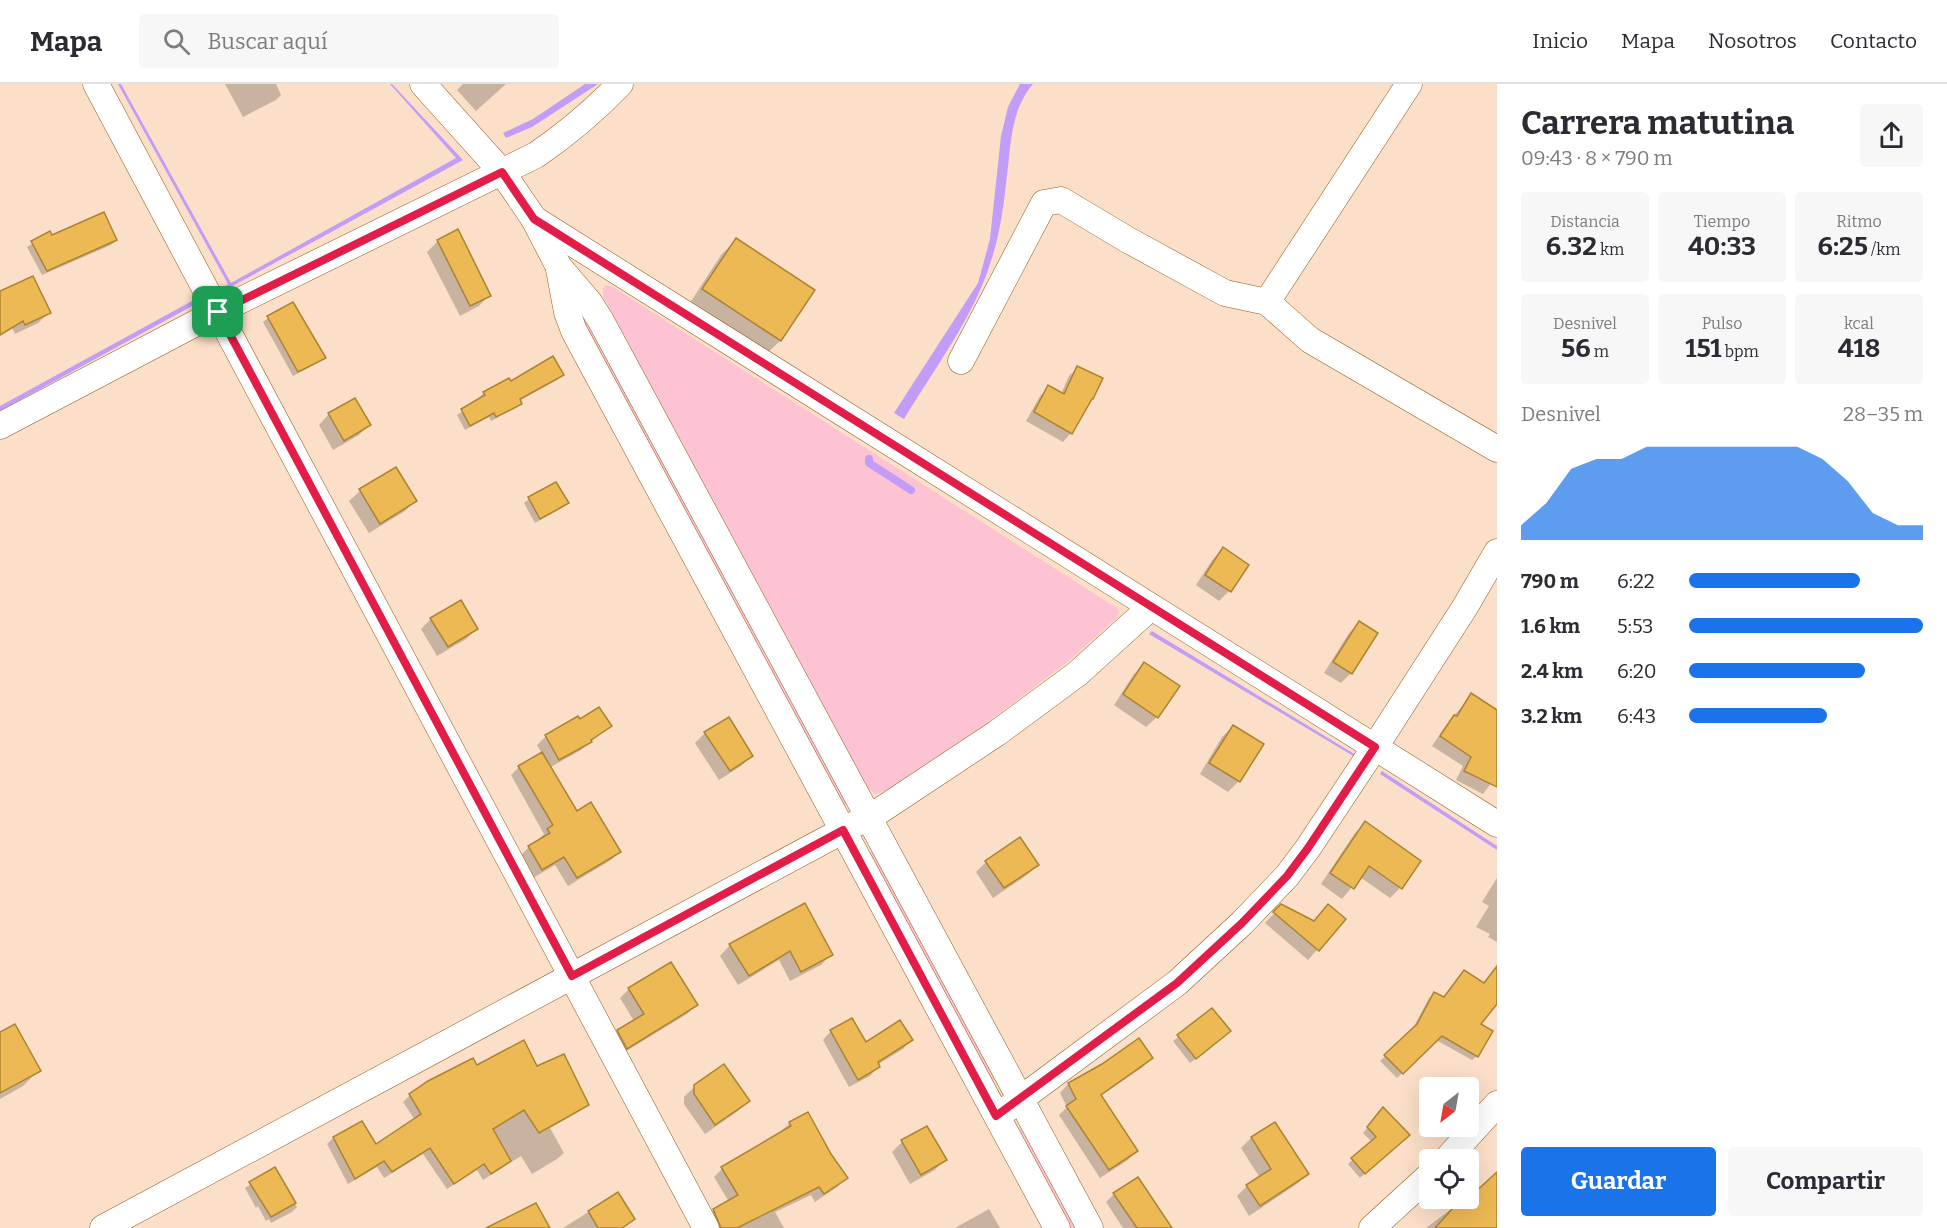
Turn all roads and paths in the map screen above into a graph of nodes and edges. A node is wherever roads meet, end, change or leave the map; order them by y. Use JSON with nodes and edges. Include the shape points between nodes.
{"nodes":[{"id":1,"x":96,"y":84,"type":"edge"},
{"id":2,"x":423,"y":84,"type":"edge"},
{"id":3,"x":620,"y":84,"type":"edge"},
{"id":4,"x":1409,"y":84,"type":"edge"},
{"id":5,"x":502,"y":172,"type":"junction"},
{"id":6,"x":534,"y":219,"type":"junction"},
{"id":7,"x":559,"y":267,"type":"junction"},
{"id":8,"x":1267,"y":302,"type":"junction"},
{"id":9,"x":218,"y":312,"type":"junction"},
{"id":10,"x":961,"y":361,"type":"dead end"},
{"id":11,"x":0,"y":426,"type":"edge"},
{"id":12,"x":1497,"y":449,"type":"edge"},
{"id":13,"x":1497,"y":552,"type":"edge"},
{"id":14,"x":1151,"y":607,"type":"junction"},
{"id":15,"x":1375,"y":747,"type":"junction"},
{"id":16,"x":868,"y":816,"type":"junction"},
{"id":17,"x":1497,"y":824,"type":"edge"},
{"id":18,"x":843,"y":830,"type":"junction"},
{"id":19,"x":572,"y":976,"type":"junction"},
{"id":20,"x":1020,"y":1099,"type":"junction"},
{"id":21,"x":1497,"y":1104,"type":"edge"},
{"id":22,"x":996,"y":1116,"type":"junction"},
{"id":23,"x":1456,"y":1149,"type":"edge"},
{"id":24,"x":1419,"y":1185,"type":"edge"},
{"id":25,"x":103,"y":1228,"type":"edge"},
{"id":26,"x":706,"y":1228,"type":"edge"},
{"id":27,"x":1057,"y":1228,"type":"edge"},
{"id":28,"x":1090,"y":1228,"type":"edge"},
{"id":29,"x":1372,"y":1228,"type":"edge"}],
"edges":[{"from":1,"to":9,"type":"street"},
{"from":2,"to":5,"type":"street"},
{"from":3,"to":5,"type":"street","via":[[566,135]]},
{"from":4,"to":8,"type":"street"},
{"from":5,"to":6,"type":"street"},
{"from":5,"to":9,"type":"street"},
{"from":6,"to":7,"type":"street"},
{"from":6,"to":14,"type":"street"},
{"from":7,"to":16,"type":"street","via":[[601,321]]},
{"from":7,"to":18,"type":"street","via":[[574,331]]},
{"from":8,"to":10,"type":"street","via":[[1225,293],[1061,200],[1044,203]]},
{"from":8,"to":12,"type":"street","via":[[1310,340]]},
{"from":9,"to":11,"type":"street"},
{"from":9,"to":19,"type":"street"},
{"from":13,"to":15,"type":"street"},
{"from":14,"to":15,"type":"street"},
{"from":14,"to":16,"type":"street","via":[[1077,674],[1006,727]]},
{"from":15,"to":17,"type":"street"},
{"from":15,"to":20,"type":"street","via":[[1287,876],[1242,923],[1177,983]]},
{"from":16,"to":18,"type":"street"},
{"from":16,"to":20,"type":"street"},
{"from":18,"to":19,"type":"street"},
{"from":18,"to":22,"type":"street"},
{"from":19,"to":25,"type":"street"},
{"from":19,"to":26,"type":"street"},
{"from":20,"to":22,"type":"street"},
{"from":20,"to":28,"type":"street"},
{"from":21,"to":23,"type":"street"},
{"from":22,"to":27,"type":"street"},
{"from":24,"to":29,"type":"street"}]}
